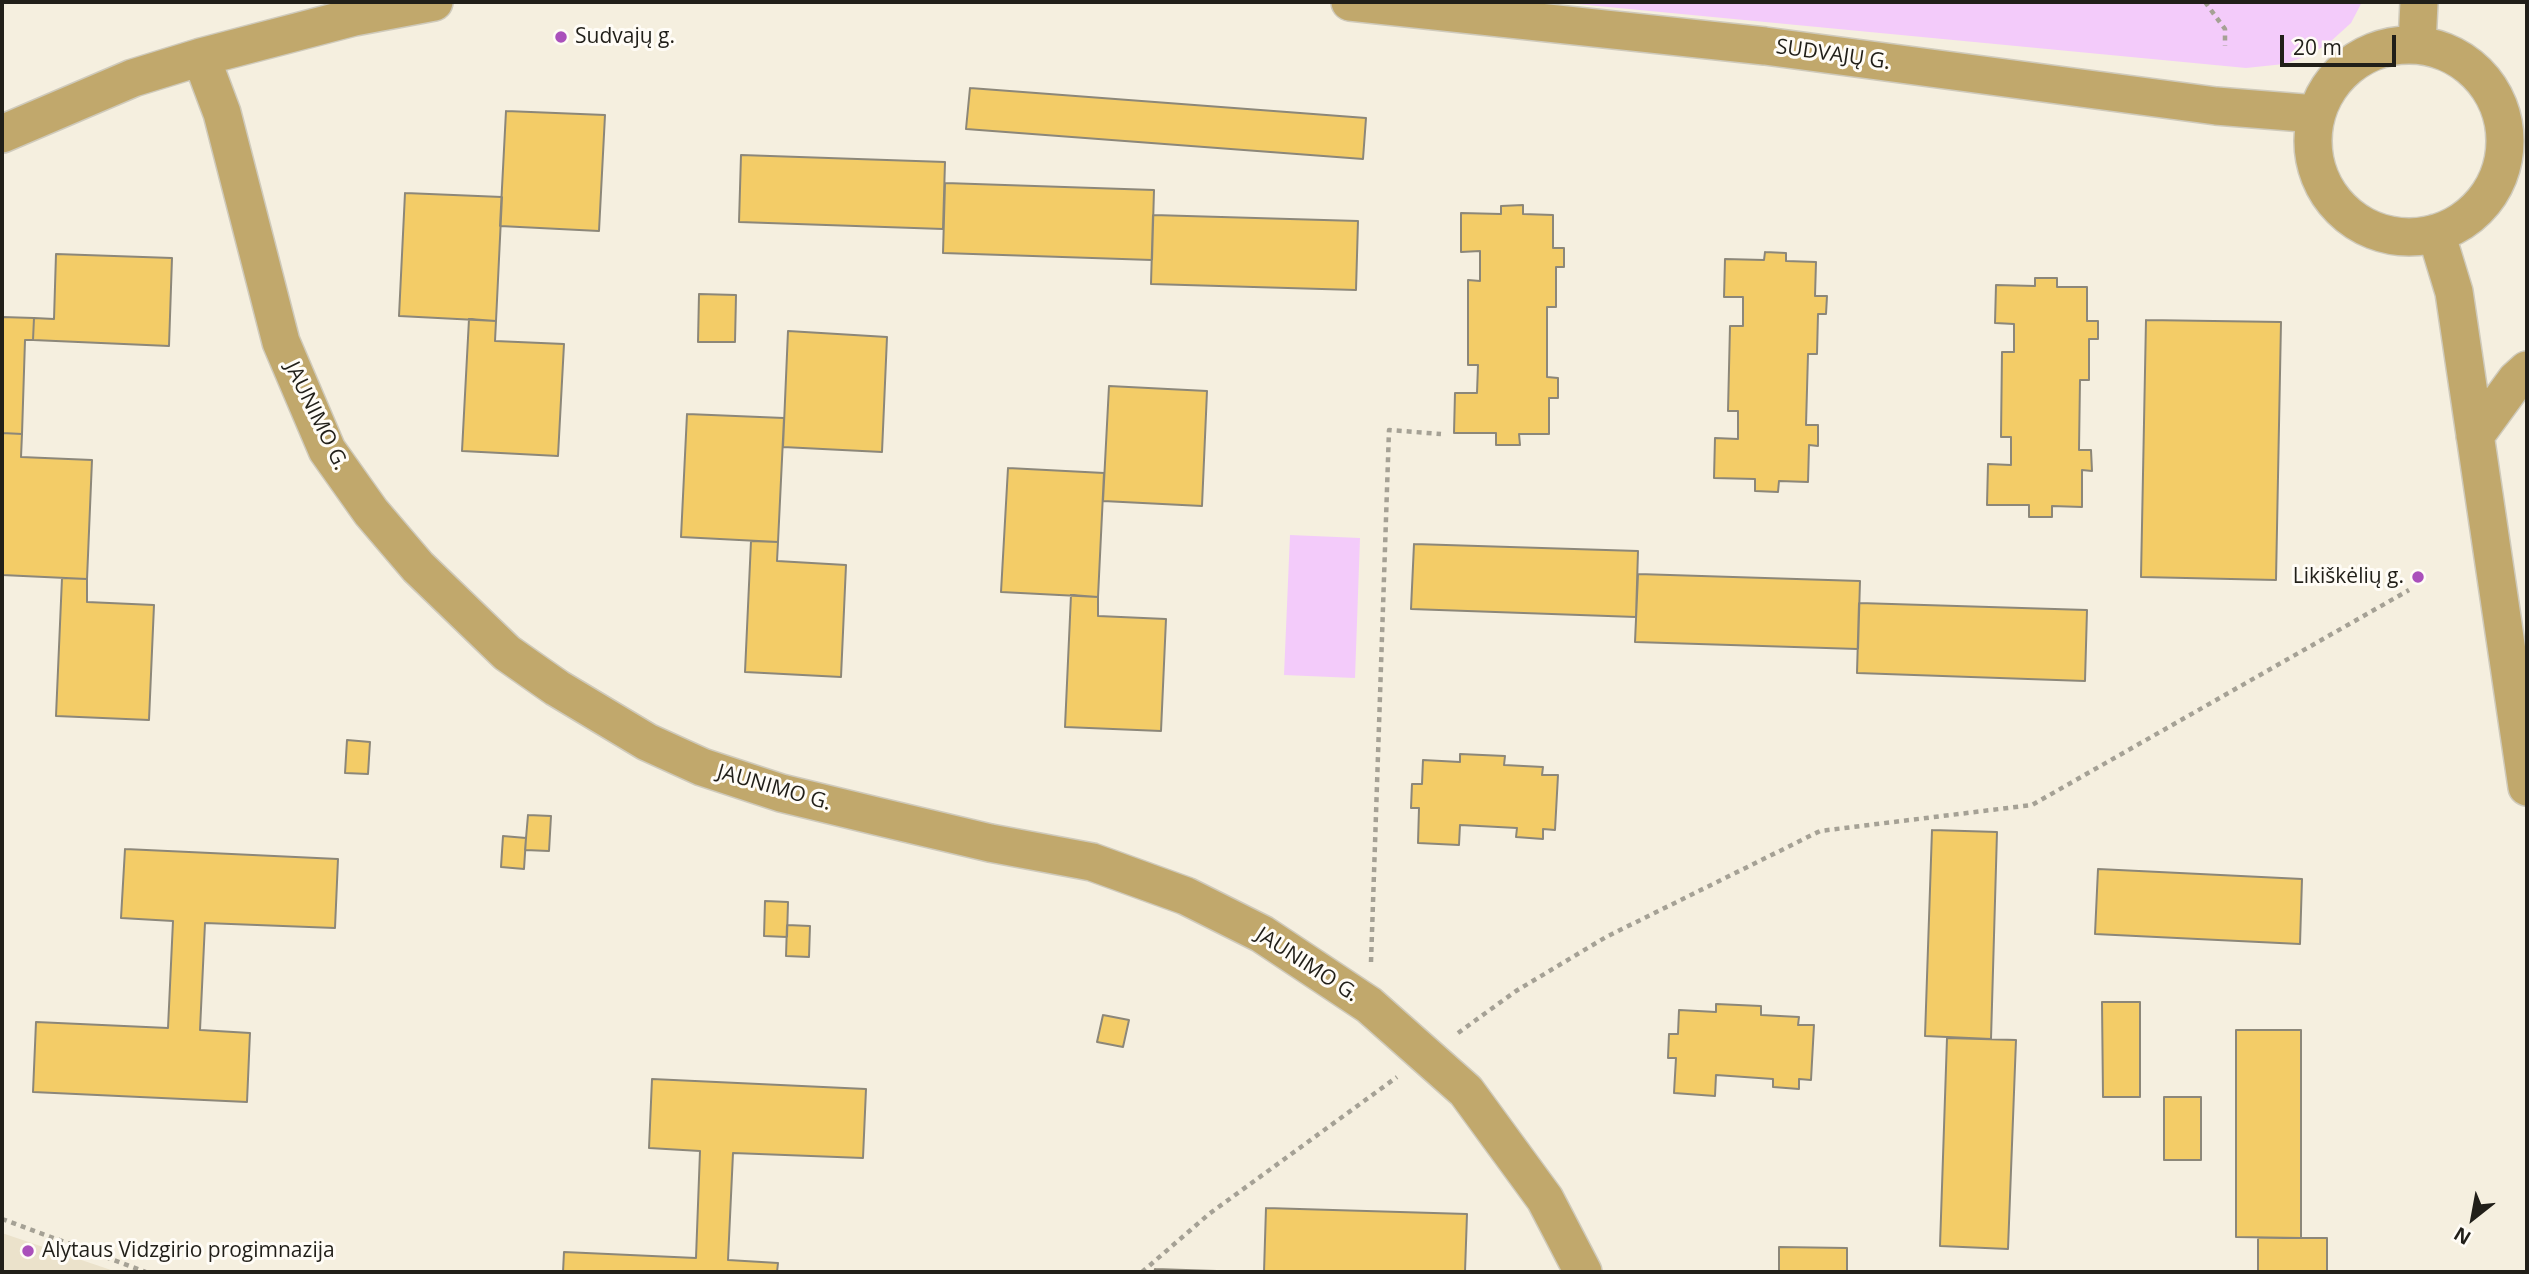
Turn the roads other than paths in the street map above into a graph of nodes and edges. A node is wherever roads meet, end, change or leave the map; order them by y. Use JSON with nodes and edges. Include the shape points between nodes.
{"nodes":[{"id":1,"x":434,"y":2,"type":"edge"},
{"id":2,"x":1350,"y":2,"type":"edge"},
{"id":3,"x":2418,"y":2,"type":"edge"},
{"id":4,"x":2417,"y":44,"type":"junction"},
{"id":5,"x":201,"y":57,"type":"junction"},
{"id":6,"x":2316,"y":114,"type":"junction"},
{"id":7,"x":2,"y":134,"type":"edge"},
{"id":8,"x":2514,"y":176,"type":"edge"},
{"id":9,"x":2436,"y":233,"type":"junction"},
{"id":10,"x":2527,"y":370,"type":"edge"},
{"id":11,"x":2475,"y":436,"type":"junction"},
{"id":12,"x":2527,"y":787,"type":"edge"},
{"id":13,"x":1583,"y":1272,"type":"edge"}],
"edges":[{"from":1,"to":5,"type":"street"},
{"from":2,"to":6,"type":"street","name":"SUDVAJŲ G.","via":[[1765,46],[2216,106]]},
{"from":3,"to":4,"type":"street"},
{"from":4,"to":6,"type":"street","via":[[2384,47],[2354,61],[2330,85]]},
{"from":4,"to":8,"type":"street","via":[[2451,53],[2479,74],[2498,102]]},
{"from":5,"to":7,"type":"street","via":[[133,78]]},
{"from":5,"to":13,"type":"street","name":"JAUNIMO G.","via":[[222,113],[281,342],[327,450],[364,504],[418,567],[507,653],[647,742],[702,767],[808,799],[990,843],[1092,862],[1186,896],[1262,934],[1369,1005],[1466,1091],[1545,1199]]},
{"from":6,"to":9,"type":"street","via":[[2312,148],[2321,182],[2341,209],[2369,229],[2402,237]]},
{"from":8,"to":9,"type":"street","via":[[2464,220]]},
{"from":9,"to":11,"type":"street","via":[[2454,292]]},
{"from":10,"to":11,"type":"street"},
{"from":11,"to":12,"type":"street"}]}
